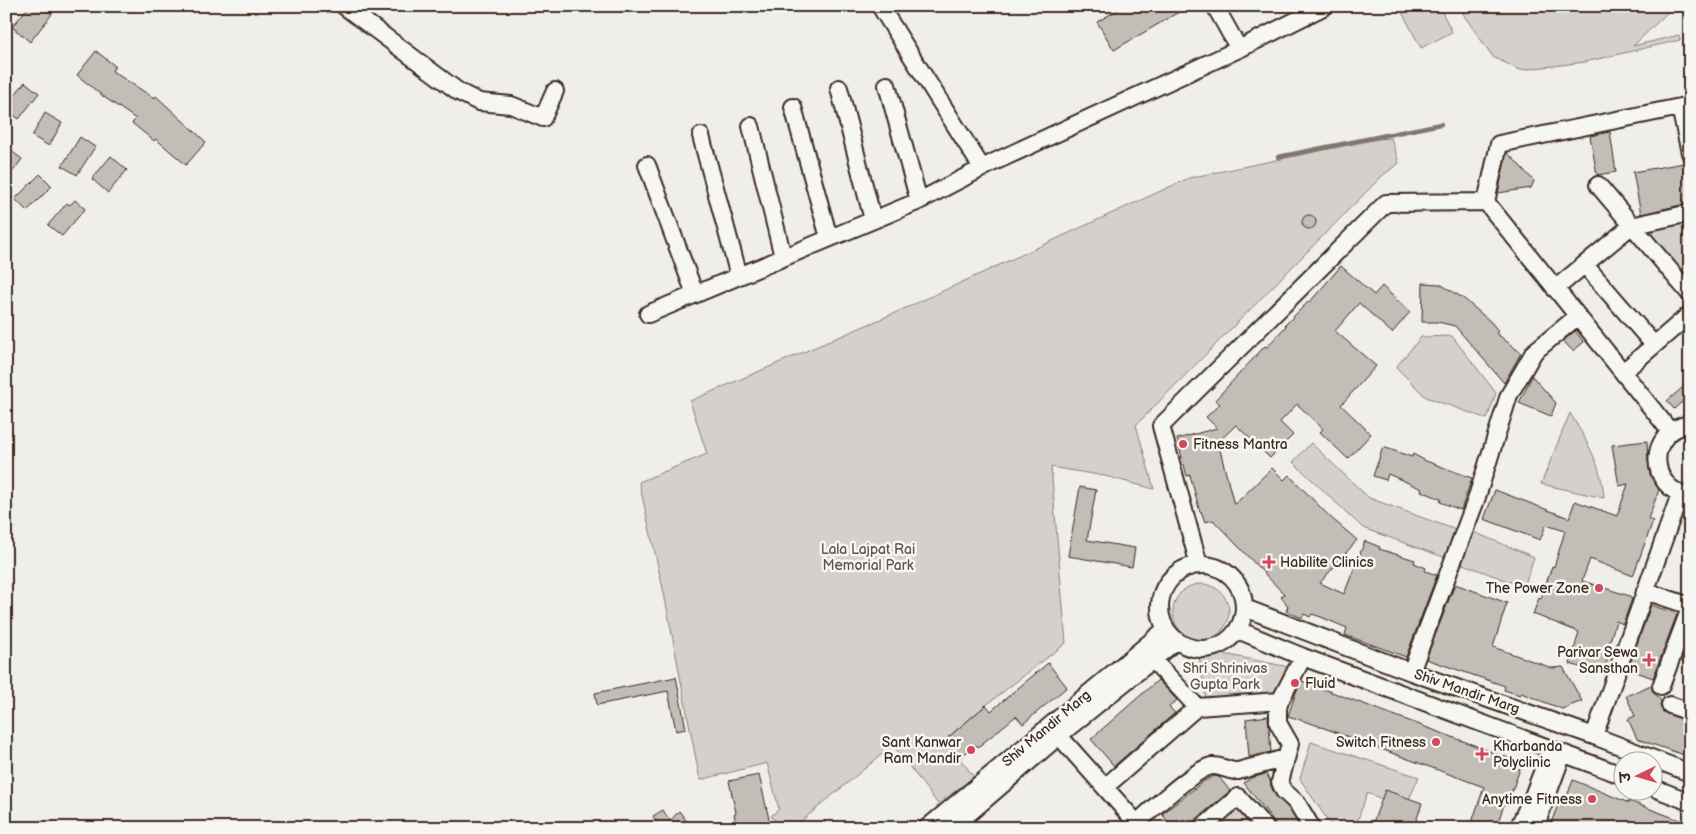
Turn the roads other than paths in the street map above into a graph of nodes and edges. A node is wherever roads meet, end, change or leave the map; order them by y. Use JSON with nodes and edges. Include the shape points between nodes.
{"nodes":[{"id":1,"x":344,"y":6,"type":"edge"},
{"id":2,"x":880,"y":6,"type":"edge"},
{"id":3,"x":1214,"y":6,"type":"edge"},
{"id":4,"x":1325,"y":6,"type":"edge"},
{"id":5,"x":1239,"y":49,"type":"junction"},
{"id":6,"x":887,"y":85,"type":"dead end"},
{"id":7,"x":839,"y":88,"type":"dead end"},
{"id":8,"x":555,"y":91,"type":"dead end"},
{"id":9,"x":1685,"y":106,"type":"edge"},
{"id":10,"x":793,"y":107,"type":"dead end"},
{"id":11,"x":751,"y":126,"type":"dead end"},
{"id":12,"x":701,"y":136,"type":"dead end"},
{"id":13,"x":1690,"y":153,"type":"edge"},
{"id":14,"x":646,"y":165,"type":"dead end"},
{"id":15,"x":982,"y":168,"type":"junction"},
{"id":16,"x":1598,"y":185,"type":"dead end"},
{"id":17,"x":919,"y":200,"type":"junction"},
{"id":18,"x":1486,"y":202,"type":"junction"},
{"id":19,"x":1690,"y":213,"type":"edge"},
{"id":20,"x":873,"y":220,"type":"junction"},
{"id":21,"x":1632,"y":226,"type":"junction"},
{"id":22,"x":830,"y":238,"type":"junction"},
{"id":23,"x":783,"y":257,"type":"junction"},
{"id":24,"x":1585,"y":264,"type":"junction"},
{"id":25,"x":739,"y":276,"type":"junction"},
{"id":26,"x":1556,"y":288,"type":"junction"},
{"id":27,"x":695,"y":294,"type":"junction"},
{"id":28,"x":1690,"y":294,"type":"edge"},
{"id":29,"x":648,"y":314,"type":"dead end"},
{"id":30,"x":1690,"y":314,"type":"edge"},
{"id":31,"x":1578,"y":316,"type":"junction"},
{"id":32,"x":1654,"y":345,"type":"junction"},
{"id":33,"x":1623,"y":372,"type":"junction"},
{"id":34,"x":1690,"y":424,"type":"edge"},
{"id":35,"x":1670,"y":431,"type":"junction"},
{"id":36,"x":1685,"y":495,"type":"edge"},
{"id":37,"x":1199,"y":565,"type":"junction"},
{"id":38,"x":1645,"y":591,"type":"junction"},
{"id":39,"x":1690,"y":607,"type":"edge"},
{"id":40,"x":1244,"y":608,"type":"junction"},
{"id":41,"x":1238,"y":630,"type":"junction"},
{"id":42,"x":1171,"y":635,"type":"junction"},
{"id":43,"x":1303,"y":657,"type":"junction"},
{"id":44,"x":1153,"y":660,"type":"junction"},
{"id":45,"x":1411,"y":672,"type":"junction"},
{"id":46,"x":1661,"y":686,"type":"dead end"},
{"id":47,"x":1280,"y":701,"type":"junction"},
{"id":48,"x":1670,"y":705,"type":"dead end"},
{"id":49,"x":1197,"y":707,"type":"junction"},
{"id":50,"x":1690,"y":712,"type":"edge"},
{"id":51,"x":1594,"y":736,"type":"junction"},
{"id":52,"x":1060,"y":737,"type":"junction"},
{"id":53,"x":1557,"y":751,"type":"junction"},
{"id":54,"x":1286,"y":758,"type":"junction"},
{"id":55,"x":1614,"y":772,"type":"edge"},
{"id":56,"x":1690,"y":773,"type":"edge"},
{"id":57,"x":1105,"y":787,"type":"junction"},
{"id":58,"x":1664,"y":792,"type":"edge"},
{"id":59,"x":1690,"y":802,"type":"edge"},
{"id":60,"x":1139,"y":825,"type":"edge"},
{"id":61,"x":927,"y":828,"type":"edge"},
{"id":62,"x":952,"y":828,"type":"edge"},
{"id":63,"x":1202,"y":828,"type":"edge"},
{"id":64,"x":1266,"y":828,"type":"edge"},
{"id":65,"x":1312,"y":828,"type":"edge"},
{"id":66,"x":1518,"y":828,"type":"edge"},
{"id":67,"x":1535,"y":828,"type":"edge"}],
"edges":[{"from":1,"to":8,"type":"street","via":[[460,92],[479,102],[511,105],[543,118]]},
{"from":2,"to":15,"type":"street"},
{"from":3,"to":5,"type":"street"},
{"from":4,"to":5,"type":"street"},
{"from":5,"to":15,"type":"street"},
{"from":6,"to":17,"type":"street"},
{"from":7,"to":20,"type":"street"},
{"from":9,"to":13,"type":"street"},
{"from":9,"to":18,"type":"street","via":[[1500,144]]},
{"from":10,"to":22,"type":"street"},
{"from":11,"to":23,"type":"street"},
{"from":12,"to":25,"type":"street"},
{"from":14,"to":27,"type":"street"},
{"from":15,"to":17,"type":"street"},
{"from":16,"to":21,"type":"street"},
{"from":17,"to":20,"type":"street"},
{"from":18,"to":26,"type":"street"},
{"from":18,"to":37,"type":"street","via":[[1386,203],[1161,426]]},
{"from":19,"to":21,"type":"street"},
{"from":20,"to":22,"type":"street"},
{"from":21,"to":24,"type":"street"},
{"from":21,"to":28,"type":"street"},
{"from":22,"to":23,"type":"street"},
{"from":23,"to":25,"type":"street"},
{"from":24,"to":26,"type":"street"},
{"from":24,"to":32,"type":"street"},
{"from":25,"to":27,"type":"street"},
{"from":26,"to":31,"type":"street"},
{"from":27,"to":29,"type":"street"},
{"from":30,"to":32,"type":"street"},
{"from":31,"to":33,"type":"street"},
{"from":31,"to":45,"type":"street","via":[[1534,352],[1509,395],[1476,500]]},
{"from":32,"to":33,"type":"street"},
{"from":33,"to":35,"type":"street"},
{"from":34,"to":35,"type":"street"},
{"from":35,"to":36,"type":"street","via":[[1662,441],[1657,466],[1670,488]]},
{"from":36,"to":38,"type":"street"},
{"from":37,"to":40,"type":"street","via":[[1218,568],[1232,577],[1241,591]]},
{"from":37,"to":42,"type":"street","via":[[1179,572],[1165,587],[1160,615]]},
{"from":38,"to":39,"type":"street"},
{"from":38,"to":51,"type":"street"},
{"from":39,"to":46,"type":"street"},
{"from":40,"to":41,"type":"street"},
{"from":40,"to":45,"type":"street","name":"Shiv Mandir Marg"},
{"from":41,"to":42,"type":"street","via":[[1222,645],[1208,650],[1194,649]]},
{"from":41,"to":43,"type":"street","name":"Shiv Mandir Marg"},
{"from":42,"to":44,"type":"street","name":"Shiv Mandir Marg"},
{"from":42,"to":61,"type":"street","name":"Shiv Mandir Marg"},
{"from":43,"to":47,"type":"street"},
{"from":43,"to":53,"type":"street","name":"Shiv Mandir Marg"},
{"from":44,"to":49,"type":"street"},
{"from":44,"to":52,"type":"street","name":"Shiv Mandir Marg"},
{"from":45,"to":51,"type":"street","name":"Shiv Mandir Marg"},
{"from":47,"to":49,"type":"street"},
{"from":47,"to":54,"type":"street","via":[[1278,722],[1290,744]]},
{"from":48,"to":50,"type":"street"},
{"from":49,"to":57,"type":"street"},
{"from":51,"to":56,"type":"street","name":"Shiv Mandir Marg"},
{"from":52,"to":57,"type":"street"},
{"from":52,"to":62,"type":"street","name":"Shiv Mandir Marg"},
{"from":53,"to":55,"type":"street","name":"Shiv Mandir Marg"},
{"from":53,"to":66,"type":"street"},
{"from":53,"to":67,"type":"street"},
{"from":54,"to":60,"type":"street","via":[[1232,772],[1210,766],[1196,773]]},
{"from":54,"to":65,"type":"street","via":[[1280,782]]},
{"from":57,"to":60,"type":"street"},
{"from":58,"to":59,"type":"street"},
{"from":63,"to":64,"type":"street","via":[[1238,797]]}]}
